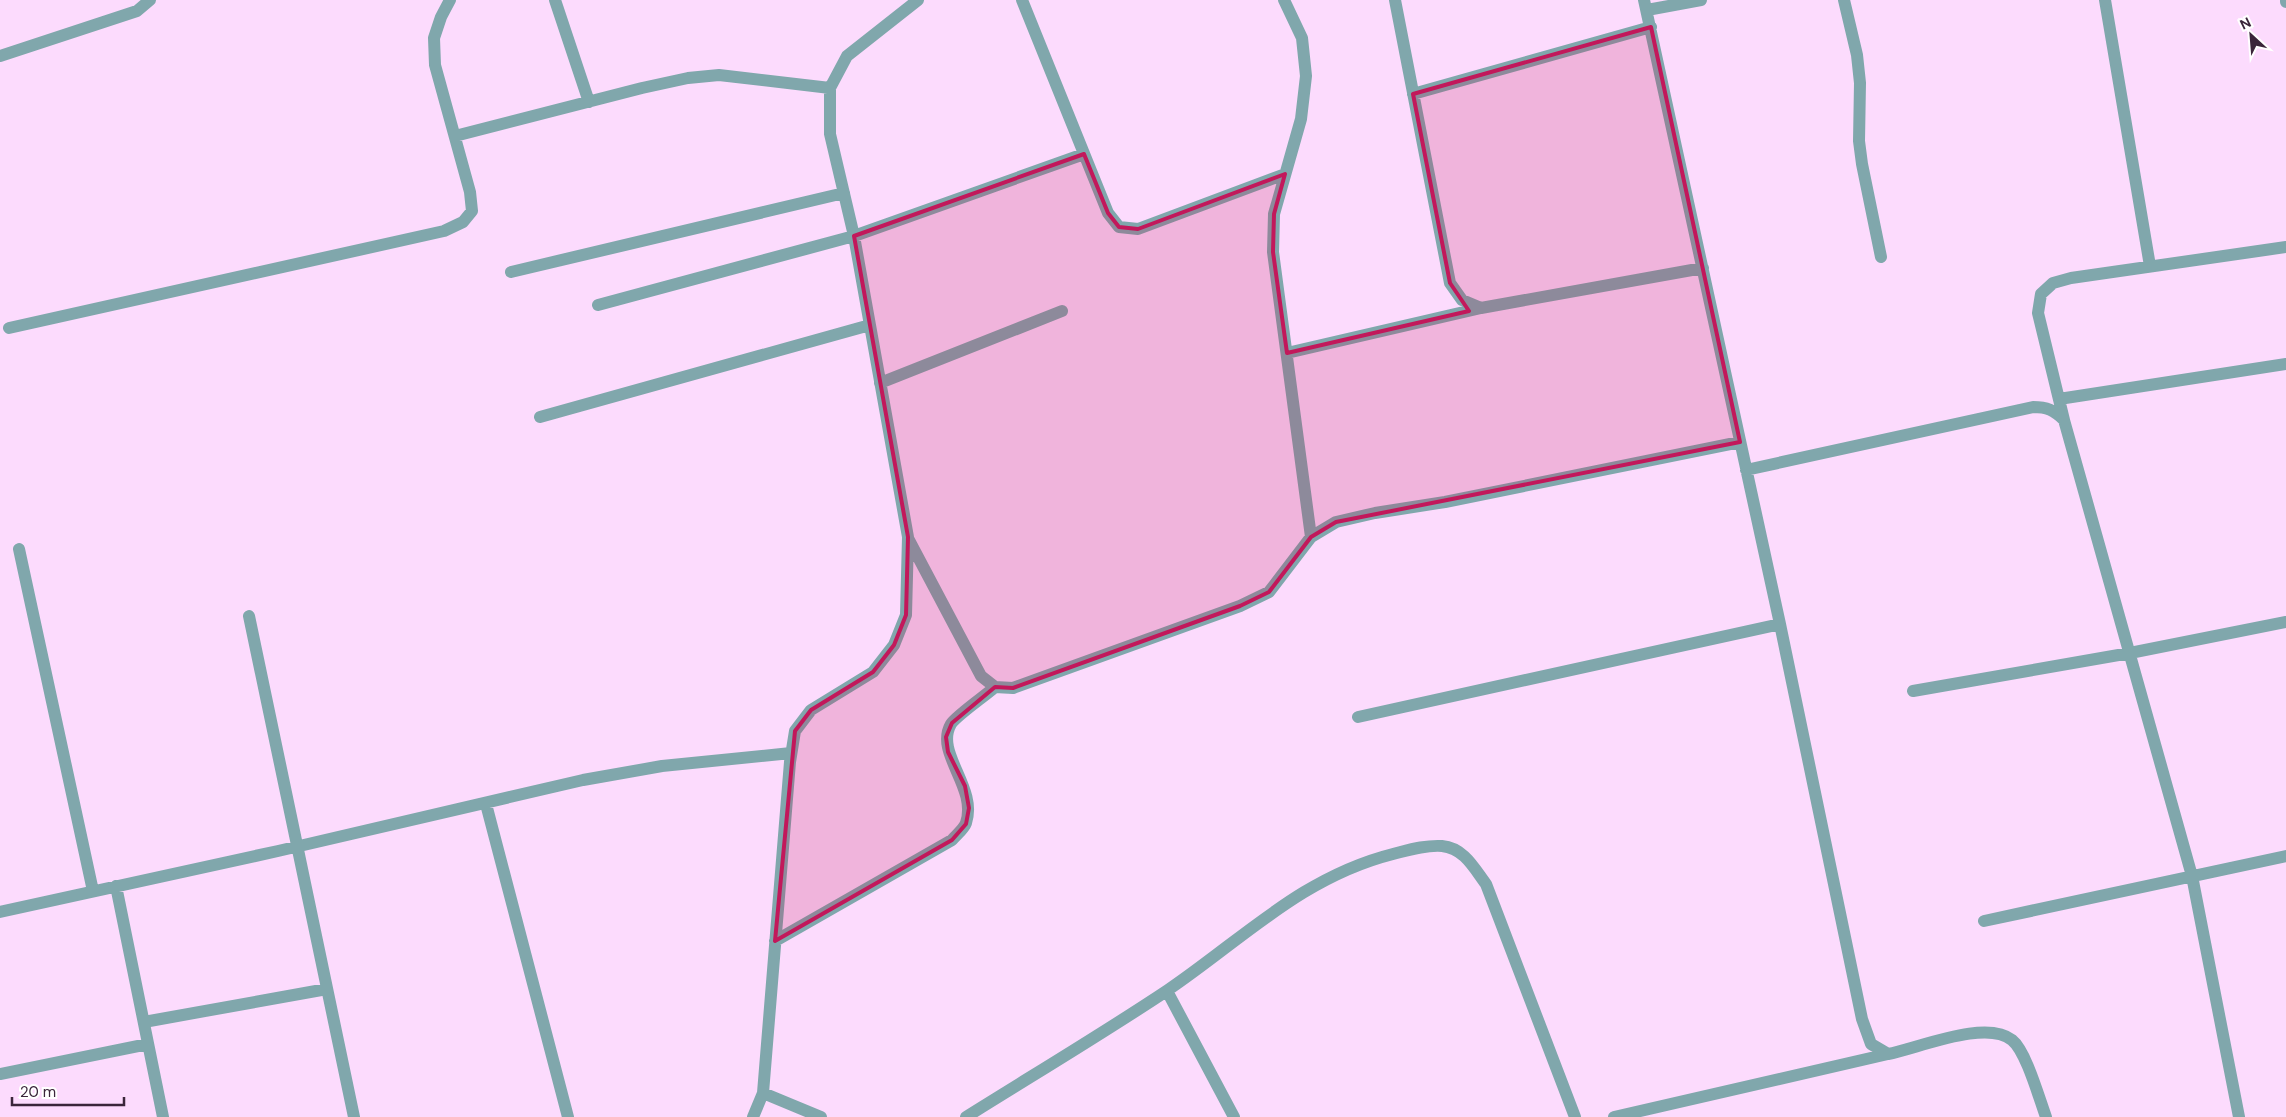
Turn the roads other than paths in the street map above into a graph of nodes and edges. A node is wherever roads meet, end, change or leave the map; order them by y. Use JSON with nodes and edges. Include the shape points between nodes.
{"nodes":[{"id":1,"x":150,"y":0,"type":"edge"},
{"id":2,"x":450,"y":0,"type":"edge"},
{"id":3,"x":555,"y":0,"type":"edge"},
{"id":4,"x":918,"y":0,"type":"edge"},
{"id":5,"x":1022,"y":0,"type":"edge"},
{"id":6,"x":1284,"y":0,"type":"edge"},
{"id":7,"x":1394,"y":0,"type":"edge"},
{"id":8,"x":1700,"y":0,"type":"edge"},
{"id":9,"x":1844,"y":0,"type":"edge"},
{"id":10,"x":2105,"y":0,"type":"edge"},
{"id":11,"x":1645,"y":5,"type":"edge"},
{"id":12,"x":1651,"y":27,"type":"junction"},
{"id":13,"x":0,"y":56,"type":"edge"},
{"id":14,"x":830,"y":88,"type":"junction"},
{"id":15,"x":1413,"y":94,"type":"junction"},
{"id":16,"x":589,"y":102,"type":"junction"},
{"id":17,"x":455,"y":136,"type":"junction"},
{"id":18,"x":1084,"y":154,"type":"junction"},
{"id":19,"x":1285,"y":174,"type":"junction"},
{"id":20,"x":844,"y":193,"type":"junction"},
{"id":21,"x":854,"y":236,"type":"junction"},
{"id":22,"x":2286,"y":247,"type":"edge"},
{"id":23,"x":1881,"y":257,"type":"dead end"},
{"id":24,"x":2150,"y":266,"type":"junction"},
{"id":25,"x":1703,"y":268,"type":"junction"},
{"id":26,"x":511,"y":272,"type":"dead end"},
{"id":27,"x":598,"y":305,"type":"dead end"},
{"id":28,"x":1481,"y":308,"type":"junction"},
{"id":29,"x":1062,"y":311,"type":"dead end"},
{"id":30,"x":870,"y":326,"type":"junction"},
{"id":31,"x":9,"y":328,"type":"dead end"},
{"id":32,"x":1287,"y":354,"type":"junction"},
{"id":33,"x":2286,"y":364,"type":"edge"},
{"id":34,"x":880,"y":383,"type":"junction"},
{"id":35,"x":2059,"y":400,"type":"junction"},
{"id":36,"x":540,"y":416,"type":"dead end"},
{"id":37,"x":2064,"y":420,"type":"junction"},
{"id":38,"x":1740,"y":442,"type":"junction"},
{"id":39,"x":1746,"y":470,"type":"junction"},
{"id":40,"x":908,"y":537,"type":"junction"},
{"id":41,"x":1312,"y":537,"type":"junction"},
{"id":42,"x":19,"y":549,"type":"dead end"},
{"id":43,"x":249,"y":616,"type":"dead end"},
{"id":44,"x":2286,"y":622,"type":"edge"},
{"id":45,"x":1780,"y":624,"type":"junction"},
{"id":46,"x":2130,"y":653,"type":"junction"},
{"id":47,"x":995,"y":687,"type":"junction"},
{"id":48,"x":1913,"y":691,"type":"dead end"},
{"id":49,"x":1358,"y":717,"type":"dead end"},
{"id":50,"x":791,"y":753,"type":"junction"},
{"id":51,"x":486,"y":804,"type":"junction"},
{"id":52,"x":296,"y":847,"type":"junction"},
{"id":53,"x":2286,"y":856,"type":"edge"},
{"id":54,"x":2192,"y":876,"type":"junction"},
{"id":55,"x":116,"y":886,"type":"junction"},
{"id":56,"x":93,"y":891,"type":"junction"},
{"id":57,"x":0,"y":912,"type":"edge"},
{"id":58,"x":1984,"y":921,"type":"dead end"},
{"id":59,"x":775,"y":941,"type":"junction"},
{"id":60,"x":327,"y":989,"type":"junction"},
{"id":61,"x":1167,"y":991,"type":"junction"},
{"id":62,"x":144,"y":1022,"type":"junction"},
{"id":63,"x":148,"y":1044,"type":"junction"},
{"id":64,"x":1888,"y":1054,"type":"junction"},
{"id":65,"x":0,"y":1074,"type":"edge"},
{"id":66,"x":763,"y":1093,"type":"junction"},
{"id":67,"x":163,"y":1117,"type":"edge"},
{"id":68,"x":354,"y":1117,"type":"edge"},
{"id":69,"x":568,"y":1117,"type":"edge"},
{"id":70,"x":753,"y":1117,"type":"edge"},
{"id":71,"x":820,"y":1117,"type":"edge"},
{"id":72,"x":966,"y":1117,"type":"edge"},
{"id":73,"x":1234,"y":1117,"type":"edge"},
{"id":74,"x":1574,"y":1117,"type":"edge"},
{"id":75,"x":1614,"y":1117,"type":"edge"},
{"id":76,"x":2046,"y":1117,"type":"edge"},
{"id":77,"x":2239,"y":1117,"type":"edge"}],
"edges":[{"from":1,"to":13,"type":"street","via":[[137,11]]},
{"from":2,"to":17,"type":"street","via":[[441,17],[434,47],[435,65]]},
{"from":3,"to":16,"type":"street"},
{"from":4,"to":14,"type":"street","via":[[847,56]]},
{"from":5,"to":18,"type":"street"},
{"from":6,"to":19,"type":"street","via":[[1302,38],[1306,76],[1301,119]]},
{"from":7,"to":15,"type":"street"},
{"from":8,"to":11,"type":"street"},
{"from":9,"to":23,"type":"street","via":[[1857,55],[1862,164]]},
{"from":10,"to":24,"type":"street"},
{"from":11,"to":12,"type":"street"},
{"from":12,"to":15,"type":"street"},
{"from":12,"to":25,"type":"street"},
{"from":14,"to":16,"type":"street","via":[[719,75],[688,78]]},
{"from":14,"to":20,"type":"street","via":[[830,134]]},
{"from":15,"to":28,"type":"street","via":[[1450,283],[1462,300]]},
{"from":16,"to":17,"type":"street"},
{"from":17,"to":31,"type":"street","via":[[472,211],[463,222],[444,231]]},
{"from":18,"to":19,"type":"street","via":[[1108,213],[1119,227],[1138,229]]},
{"from":18,"to":21,"type":"street"},
{"from":19,"to":32,"type":"street","via":[[1272,231]]},
{"from":20,"to":21,"type":"street"},
{"from":20,"to":26,"type":"street"},
{"from":21,"to":27,"type":"street"},
{"from":21,"to":30,"type":"street"},
{"from":22,"to":24,"type":"street"},
{"from":24,"to":35,"type":"street","via":[[2071,278],[2053,283],[2041,294],[2038,313]]},
{"from":25,"to":28,"type":"street"},
{"from":25,"to":38,"type":"street"},
{"from":28,"to":32,"type":"street"},
{"from":29,"to":34,"type":"street"},
{"from":30,"to":34,"type":"street"},
{"from":30,"to":36,"type":"street"},
{"from":32,"to":41,"type":"street"},
{"from":33,"to":35,"type":"street"},
{"from":34,"to":40,"type":"street"},
{"from":35,"to":37,"type":"street"},
{"from":37,"to":39,"type":"street","via":[[2046,407],[2033,407]]},
{"from":37,"to":46,"type":"street"},
{"from":38,"to":39,"type":"street"},
{"from":38,"to":41,"type":"street","via":[[1445,502],[1375,513],[1336,522]]},
{"from":39,"to":45,"type":"street"},
{"from":40,"to":47,"type":"street","via":[[981,676]]},
{"from":40,"to":50,"type":"street","via":[[906,616],[894,645],[873,672],[811,710],[795,731]]},
{"from":41,"to":47,"type":"street","via":[[1269,592],[1240,606],[1013,688]]},
{"from":42,"to":56,"type":"street"},
{"from":43,"to":52,"type":"street"},
{"from":44,"to":46,"type":"street"},
{"from":45,"to":49,"type":"street"},
{"from":45,"to":64,"type":"street","via":[[1862,1018],[1871,1044]]},
{"from":46,"to":48,"type":"street"},
{"from":46,"to":54,"type":"street"},
{"from":47,"to":59,"type":"street","via":[[952,723],[946,737],[948,752],[965,786],[969,808],[966,824],[952,840]]},
{"from":50,"to":51,"type":"street","via":[[662,766],[583,780]]},
{"from":50,"to":59,"type":"street"},
{"from":51,"to":52,"type":"street"},
{"from":51,"to":69,"type":"street"},
{"from":52,"to":55,"type":"street"},
{"from":52,"to":60,"type":"street"},
{"from":53,"to":54,"type":"street"},
{"from":54,"to":58,"type":"street"},
{"from":54,"to":77,"type":"street"},
{"from":55,"to":56,"type":"street"},
{"from":55,"to":62,"type":"street"},
{"from":56,"to":57,"type":"street"},
{"from":59,"to":66,"type":"street"},
{"from":60,"to":62,"type":"street"},
{"from":60,"to":68,"type":"street"},
{"from":61,"to":72,"type":"street"},
{"from":61,"to":73,"type":"street"},
{"from":61,"to":74,"type":"street","via":[[1275,910],[1342,870],[1419,847],[1444,846],[1466,856],[1486,884]]},
{"from":62,"to":63,"type":"street"},
{"from":63,"to":65,"type":"street"},
{"from":63,"to":67,"type":"street"},
{"from":64,"to":75,"type":"street"},
{"from":64,"to":76,"type":"street","via":[[1976,1031],[1995,1032],[2012,1040],[2025,1060]]},
{"from":66,"to":70,"type":"street"},
{"from":66,"to":71,"type":"street"}]}
